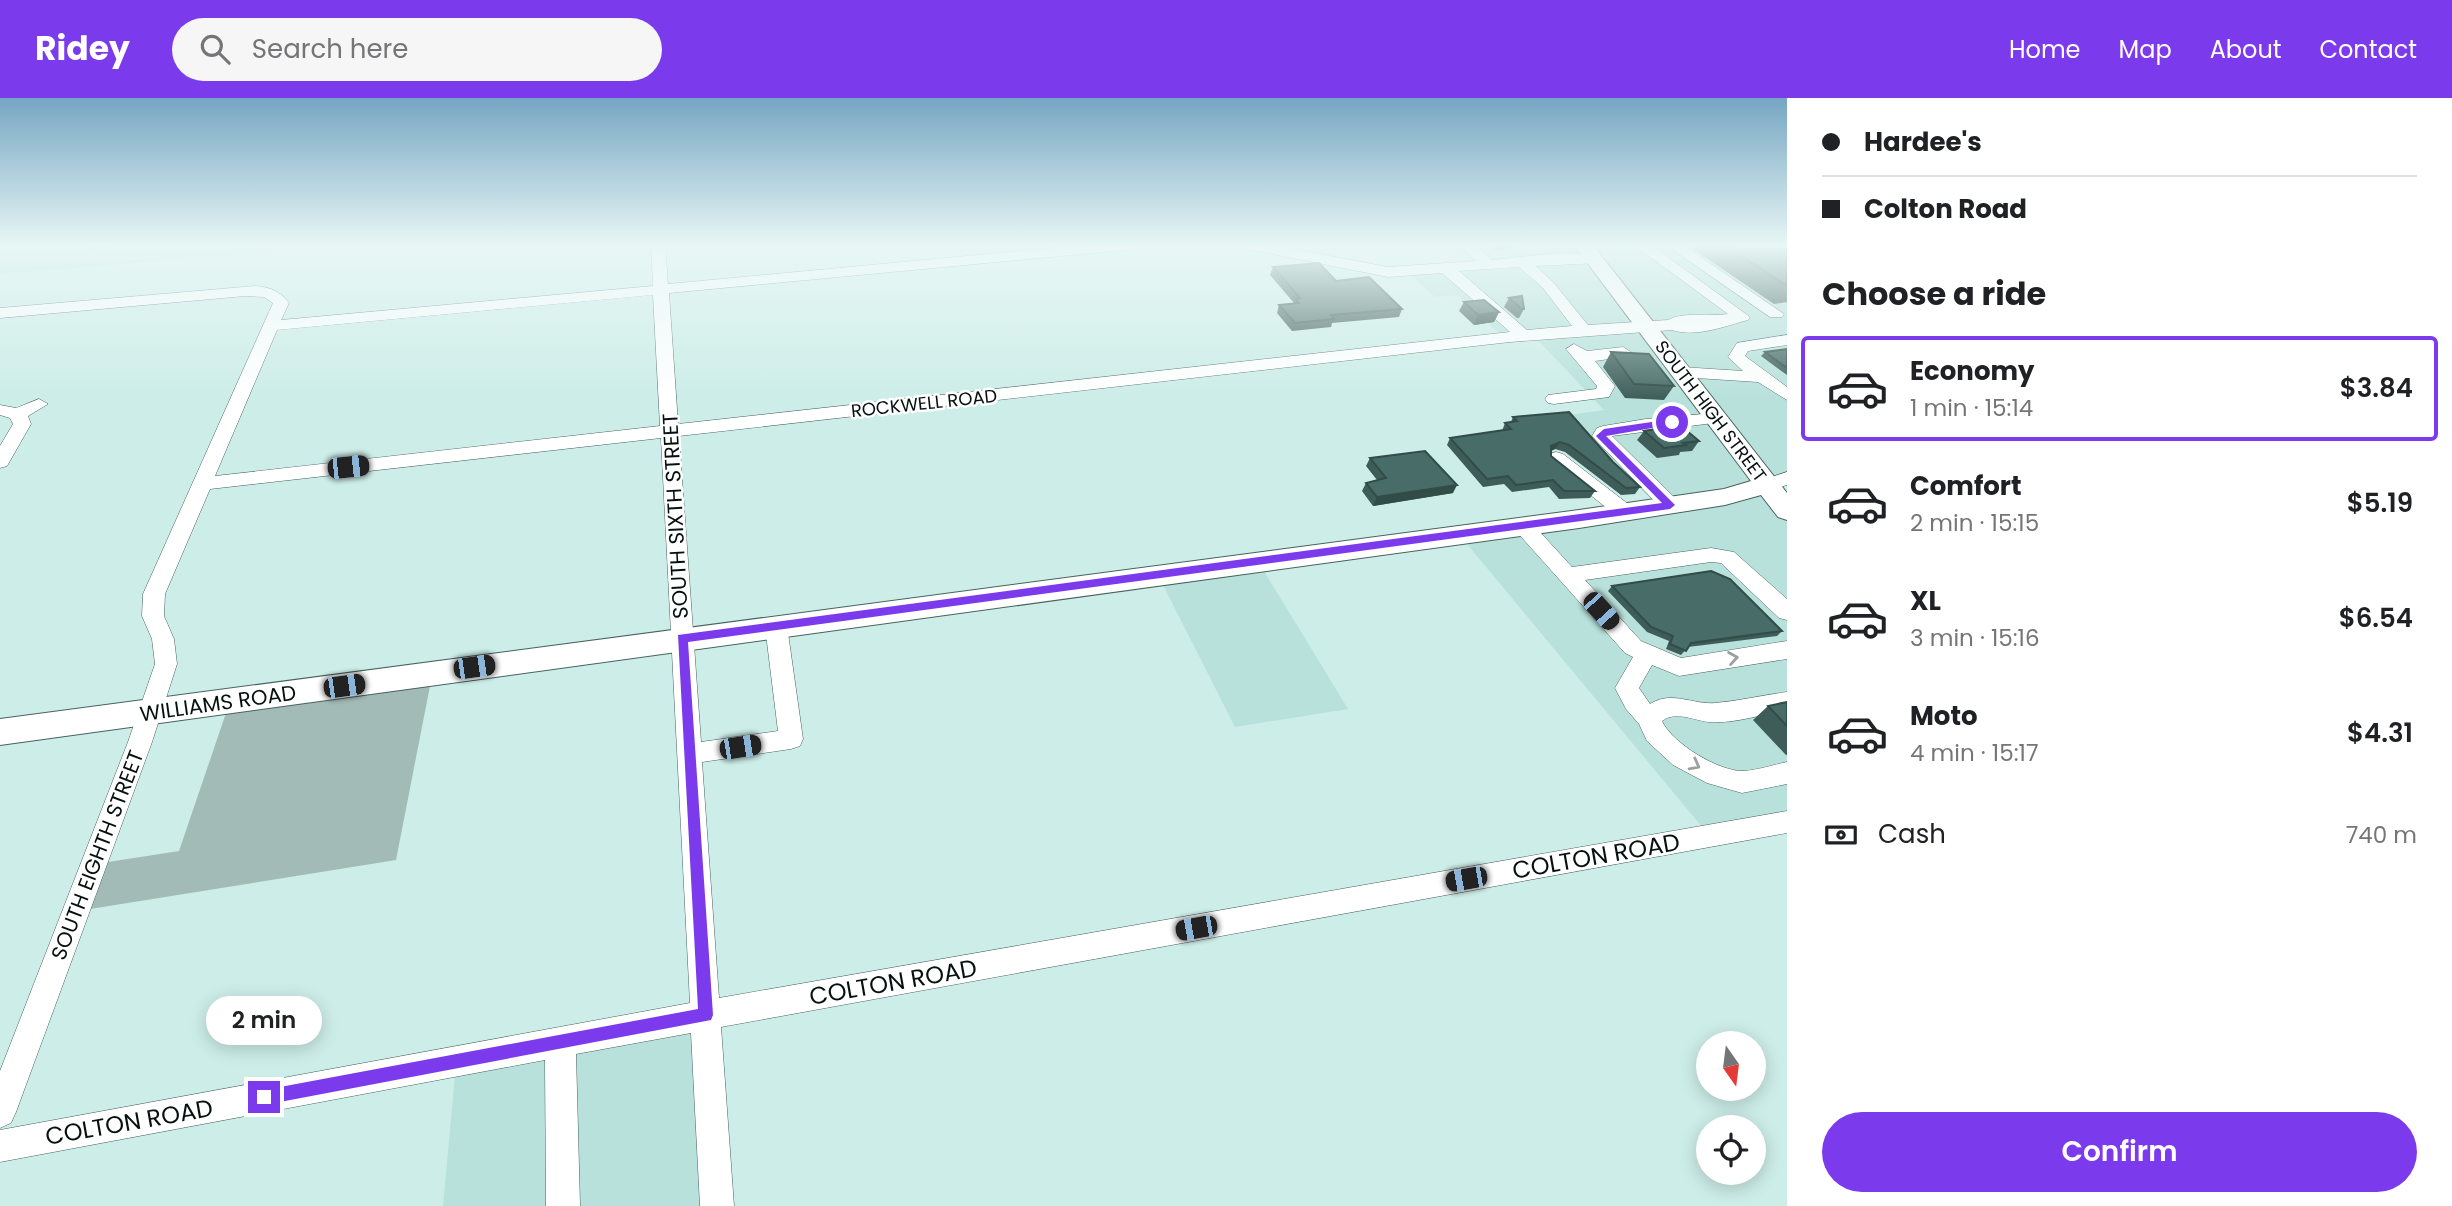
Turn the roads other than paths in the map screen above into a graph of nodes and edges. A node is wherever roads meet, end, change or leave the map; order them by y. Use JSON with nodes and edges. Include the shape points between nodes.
{"nodes":[{"id":1,"x":181,"y":297,"type":"edge"},
{"id":2,"x":275,"y":297,"type":"edge"},
{"id":3,"x":579,"y":297,"type":"edge"},
{"id":4,"x":661,"y":297,"type":"edge"},
{"id":5,"x":1479,"y":297,"type":"edge"},
{"id":6,"x":1557,"y":297,"type":"edge"},
{"id":7,"x":1622,"y":297,"type":"edge"},
{"id":8,"x":1714,"y":297,"type":"edge"},
{"id":9,"x":1754,"y":297,"type":"edge"},
{"id":10,"x":0,"y":313,"type":"edge"},
{"id":11,"x":1781,"y":314,"type":"edge"},
{"id":12,"x":1742,"y":317,"type":"junction"},
{"id":13,"x":273,"y":326,"type":"junction"},
{"id":14,"x":1645,"y":326,"type":"junction"},
{"id":15,"x":1584,"y":330,"type":"junction"},
{"id":16,"x":1555,"y":333,"type":"junction"},
{"id":17,"x":1524,"y":336,"type":"junction"},
{"id":18,"x":1787,"y":340,"type":"edge"},
{"id":19,"x":1623,"y":352,"type":"edge"},
{"id":20,"x":1583,"y":357,"type":"junction"},
{"id":21,"x":1681,"y":372,"type":"junction"},
{"id":22,"x":1762,"y":377,"type":"junction"},
{"id":23,"x":1787,"y":395,"type":"edge"},
{"id":24,"x":1554,"y":399,"type":"dead end"},
{"id":25,"x":39,"y":404,"type":"dead end"},
{"id":26,"x":9,"y":412,"type":"edge"},
{"id":27,"x":1715,"y":418,"type":"junction"},
{"id":28,"x":670,"y":432,"type":"junction"},
{"id":29,"x":1556,"y":458,"type":"edge"},
{"id":30,"x":0,"y":462,"type":"edge"},
{"id":31,"x":1777,"y":481,"type":"edge"},
{"id":32,"x":204,"y":483,"type":"junction"},
{"id":33,"x":1670,"y":505,"type":"junction"},
{"id":34,"x":1787,"y":511,"type":"edge"},
{"id":35,"x":1625,"y":512,"type":"junction"},
{"id":36,"x":1523,"y":526,"type":"junction"},
{"id":37,"x":1568,"y":575,"type":"junction"},
{"id":38,"x":1787,"y":612,"type":"edge"},
{"id":39,"x":776,"y":626,"type":"junction"},
{"id":40,"x":682,"y":638,"type":"junction"},
{"id":41,"x":1787,"y":650,"type":"edge"},
{"id":42,"x":1648,"y":653,"type":"junction"},
{"id":43,"x":1787,"y":701,"type":"edge"},
{"id":44,"x":150,"y":712,"type":"junction"},
{"id":45,"x":1649,"y":718,"type":"junction"},
{"id":46,"x":0,"y":732,"type":"edge"},
{"id":47,"x":689,"y":754,"type":"junction"},
{"id":48,"x":1785,"y":776,"type":"edge"},
{"id":49,"x":1787,"y":822,"type":"edge"},
{"id":50,"x":706,"y":1015,"type":"junction"},
{"id":51,"x":561,"y":1042,"type":"junction"},
{"id":52,"x":0,"y":1112,"type":"edge"},
{"id":53,"x":0,"y":1146,"type":"edge"},
{"id":54,"x":563,"y":1206,"type":"edge"},
{"id":55,"x":717,"y":1206,"type":"edge"}],
"edges":[{"from":1,"to":10,"type":"street"},
{"from":2,"to":13,"type":"street","via":[[281,303]]},
{"from":3,"to":13,"type":"street"},
{"from":4,"to":28,"type":"street","name":"SOUTH SIXTH STREET"},
{"from":5,"to":17,"type":"street"},
{"from":6,"to":15,"type":"street"},
{"from":7,"to":14,"type":"main road","name":"SOUTH HIGH STREET"},
{"from":8,"to":12,"type":"street"},
{"from":9,"to":11,"type":"street"},
{"from":11,"to":12,"type":"street"},
{"from":12,"to":14,"type":"street","via":[[1682,328]]},
{"from":13,"to":32,"type":"street","name":"SOUTH EIGHTH STREET"},
{"from":14,"to":15,"type":"street","name":"ROCKWELL ROAD"},
{"from":14,"to":21,"type":"main road","name":"SOUTH HIGH STREET"},
{"from":15,"to":16,"type":"street","name":"ROCKWELL ROAD"},
{"from":16,"to":17,"type":"street","name":"ROCKWELL ROAD"},
{"from":16,"to":20,"type":"street"},
{"from":17,"to":28,"type":"street","name":"ROCKWELL ROAD"},
{"from":18,"to":22,"type":"street","via":[[1743,347],[1736,357]]},
{"from":19,"to":20,"type":"street"},
{"from":20,"to":24,"type":"street","via":[[1606,386],[1603,393]]},
{"from":21,"to":22,"type":"street"},
{"from":21,"to":27,"type":"main road","name":"SOUTH HIGH STREET"},
{"from":22,"to":23,"type":"street"},
{"from":25,"to":26,"type":"street"},
{"from":26,"to":30,"type":"street","via":[[22,418],[20,431]]},
{"from":27,"to":31,"type":"main road","name":"SOUTH HIGH STREET"},
{"from":27,"to":33,"type":"street","via":[[1646,424],[1601,436]]},
{"from":28,"to":32,"type":"street","name":"ROCKWELL ROAD"},
{"from":28,"to":40,"type":"street","name":"SOUTH SIXTH STREET"},
{"from":29,"to":35,"type":"street"},
{"from":31,"to":33,"type":"main road","name":"WILLIAMS ROAD","via":[[1725,497]]},
{"from":31,"to":34,"type":"main road","name":"SOUTH HIGH STREET"},
{"from":32,"to":44,"type":"street","name":"SOUTH EIGHTH STREET","via":[[154,594],[153,616],[167,652]]},
{"from":33,"to":35,"type":"main road","name":"WILLIAMS ROAD"},
{"from":35,"to":36,"type":"main road","name":"WILLIAMS ROAD"},
{"from":36,"to":37,"type":"street"},
{"from":36,"to":39,"type":"main road","name":"WILLIAMS ROAD"},
{"from":37,"to":38,"type":"street","via":[[1711,555],[1727,557]]},
{"from":37,"to":42,"type":"street","via":[[1633,647]]},
{"from":39,"to":40,"type":"main road","name":"WILLIAMS ROAD"},
{"from":39,"to":47,"type":"street","via":[[791,739]]},
{"from":40,"to":44,"type":"main road","name":"WILLIAMS ROAD"},
{"from":40,"to":47,"type":"street","name":"SOUTH SIXTH STREET"},
{"from":42,"to":41,"type":"street","one_way":true,"via":[[1679,667]]},
{"from":42,"to":45,"type":"street","via":[[1628,688]]},
{"from":43,"to":45,"type":"street","via":[[1712,713],[1662,708]]},
{"from":44,"to":46,"type":"main road","name":"WILLIAMS ROAD"},
{"from":44,"to":52,"type":"street","name":"SOUTH EIGHTH STREET"},
{"from":45,"to":48,"type":"street","one_way":true,"via":[[1656,734],[1682,758],[1716,776],[1742,782]]},
{"from":47,"to":50,"type":"street","name":"SOUTH SIXTH STREET"},
{"from":49,"to":50,"type":"street","name":"COLTON ROAD"},
{"from":50,"to":51,"type":"street","name":"COLTON ROAD"},
{"from":50,"to":55,"type":"street","name":"SOUTH SIXTH STREET"},
{"from":51,"to":53,"type":"street","name":"COLTON ROAD"},
{"from":51,"to":54,"type":"street"}]}
